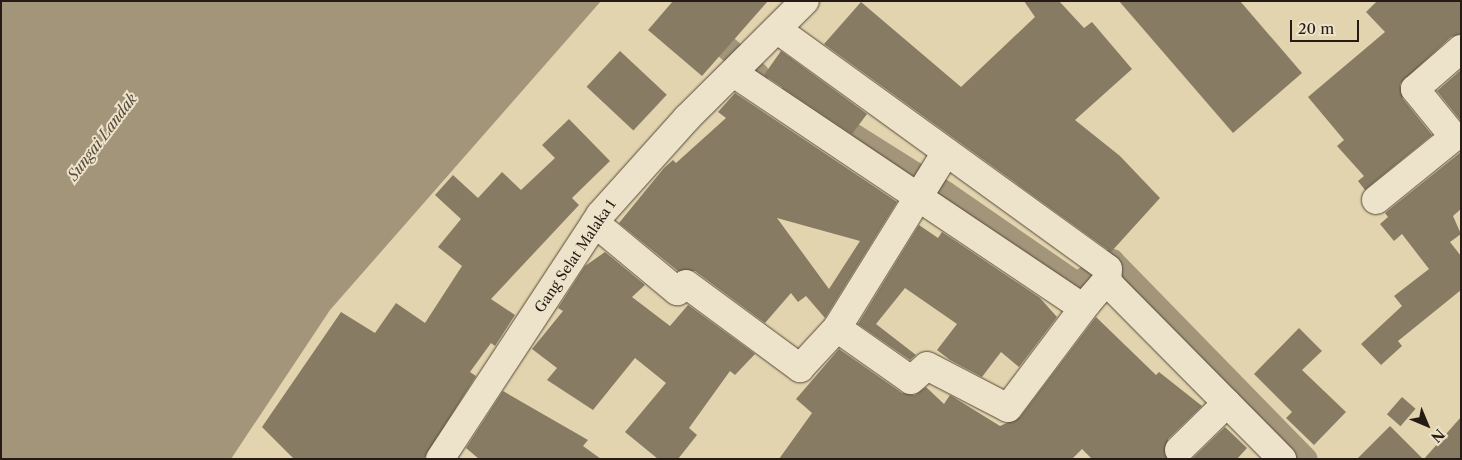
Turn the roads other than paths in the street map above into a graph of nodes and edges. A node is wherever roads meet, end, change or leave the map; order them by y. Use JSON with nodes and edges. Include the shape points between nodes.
{"nodes":[{"id":1,"x":805,"y":1,"type":"edge"},
{"id":2,"x":778,"y":30,"type":"junction"},
{"id":3,"x":1461,"y":49,"type":"edge"},
{"id":4,"x":735,"y":74,"type":"junction"},
{"id":5,"x":946,"y":152,"type":"junction"},
{"id":6,"x":916,"y":194,"type":"junction"},
{"id":7,"x":1376,"y":200,"type":"dead end"},
{"id":8,"x":595,"y":222,"type":"junction"},
{"id":9,"x":1107,"y":285,"type":"junction"},
{"id":10,"x":1087,"y":303,"type":"junction"},
{"id":11,"x":837,"y":328,"type":"junction"},
{"id":12,"x":1227,"y":403,"type":"junction"},
{"id":13,"x":1179,"y":450,"type":"dead end"},
{"id":14,"x":440,"y":459,"type":"edge"},
{"id":15,"x":1282,"y":459,"type":"edge"}],
"edges":[{"from":1,"to":2,"type":"street","name":"Gang Selat Malaka 1"},
{"from":2,"to":4,"type":"street","name":"Gang Selat Malaka 1"},
{"from":2,"to":5,"type":"street"},
{"from":3,"to":7,"type":"street","via":[[1416,89],[1454,136]]},
{"from":4,"to":6,"type":"street"},
{"from":4,"to":8,"type":"street","name":"Gang Selat Malaka 1","via":[[642,165]]},
{"from":5,"to":6,"type":"street"},
{"from":5,"to":9,"type":"street","via":[[1108,269]]},
{"from":6,"to":10,"type":"street","via":[[1076,303]]},
{"from":6,"to":11,"type":"street"},
{"from":8,"to":11,"type":"street","via":[[677,291],[686,284],[800,368]]},
{"from":8,"to":14,"type":"street","name":"Gang Selat Malaka 1"},
{"from":9,"to":10,"type":"street"},
{"from":9,"to":12,"type":"street"},
{"from":10,"to":11,"type":"street","via":[[1008,408],[927,366],[912,380]]},
{"from":12,"to":13,"type":"street"},
{"from":12,"to":15,"type":"street"}]}
